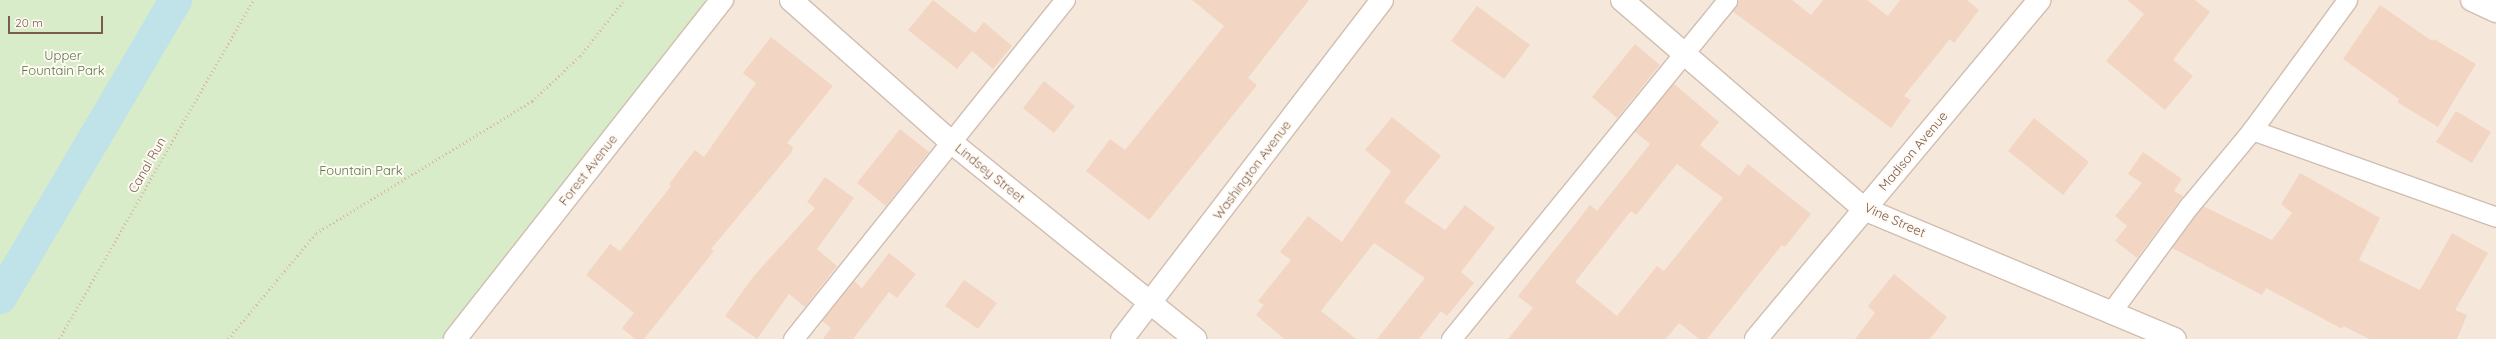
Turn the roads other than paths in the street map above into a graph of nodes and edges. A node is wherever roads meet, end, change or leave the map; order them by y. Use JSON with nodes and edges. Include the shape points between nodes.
{"nodes":[{"id":1,"x":722,"y":0,"type":"edge"},
{"id":2,"x":791,"y":0,"type":"edge"},
{"id":3,"x":1065,"y":0,"type":"edge"},
{"id":4,"x":1382,"y":0,"type":"edge"},
{"id":5,"x":1622,"y":0,"type":"edge"},
{"id":6,"x":1727,"y":0,"type":"edge"},
{"id":7,"x":2039,"y":0,"type":"edge"},
{"id":8,"x":2348,"y":0,"type":"edge"},
{"id":9,"x":2472,"y":0,"type":"edge"},
{"id":10,"x":2496,"y":11,"type":"edge"},
{"id":11,"x":1685,"y":53,"type":"junction"},
{"id":12,"x":2252,"y":130,"type":"junction"},
{"id":13,"x":951,"y":142,"type":"junction"},
{"id":14,"x":1864,"y":208,"type":"junction"},
{"id":15,"x":2496,"y":217,"type":"edge"},
{"id":16,"x":1150,"y":304,"type":"junction"},
{"id":17,"x":2111,"y":312,"type":"junction"},
{"id":18,"x":455,"y":339,"type":"edge"},
{"id":19,"x":793,"y":339,"type":"edge"},
{"id":20,"x":1122,"y":339,"type":"edge"},
{"id":21,"x":1194,"y":339,"type":"edge"},
{"id":22,"x":1451,"y":339,"type":"edge"},
{"id":23,"x":1756,"y":339,"type":"edge"},
{"id":24,"x":2174,"y":339,"type":"edge"}],
"edges":[{"from":1,"to":18,"type":"street","name":"Forest Avenue"},
{"from":2,"to":13,"type":"street","name":"Lindsey Street"},
{"from":3,"to":13,"type":"lane"},
{"from":4,"to":16,"type":"street","name":"Washington Avenue"},
{"from":5,"to":11,"type":"street","name":"Vine Street"},
{"from":6,"to":11,"type":"lane"},
{"from":7,"to":14,"type":"street","name":"Madison Avenue"},
{"from":8,"to":12,"type":"lane"},
{"from":9,"to":10,"type":"street"},
{"from":11,"to":14,"type":"street","name":"Vine Street"},
{"from":11,"to":22,"type":"lane"},
{"from":12,"to":15,"type":"lane"},
{"from":12,"to":17,"type":"lane","via":[[2189,206]]},
{"from":13,"to":16,"type":"street","name":"Lindsey Street"},
{"from":13,"to":19,"type":"lane"},
{"from":14,"to":17,"type":"street","name":"Vine Street"},
{"from":14,"to":23,"type":"street","name":"Madison Avenue"},
{"from":16,"to":20,"type":"street","name":"Washington Avenue"},
{"from":16,"to":21,"type":"street","name":"Lindsey Street"},
{"from":17,"to":24,"type":"street","name":"Vine Street"}]}
